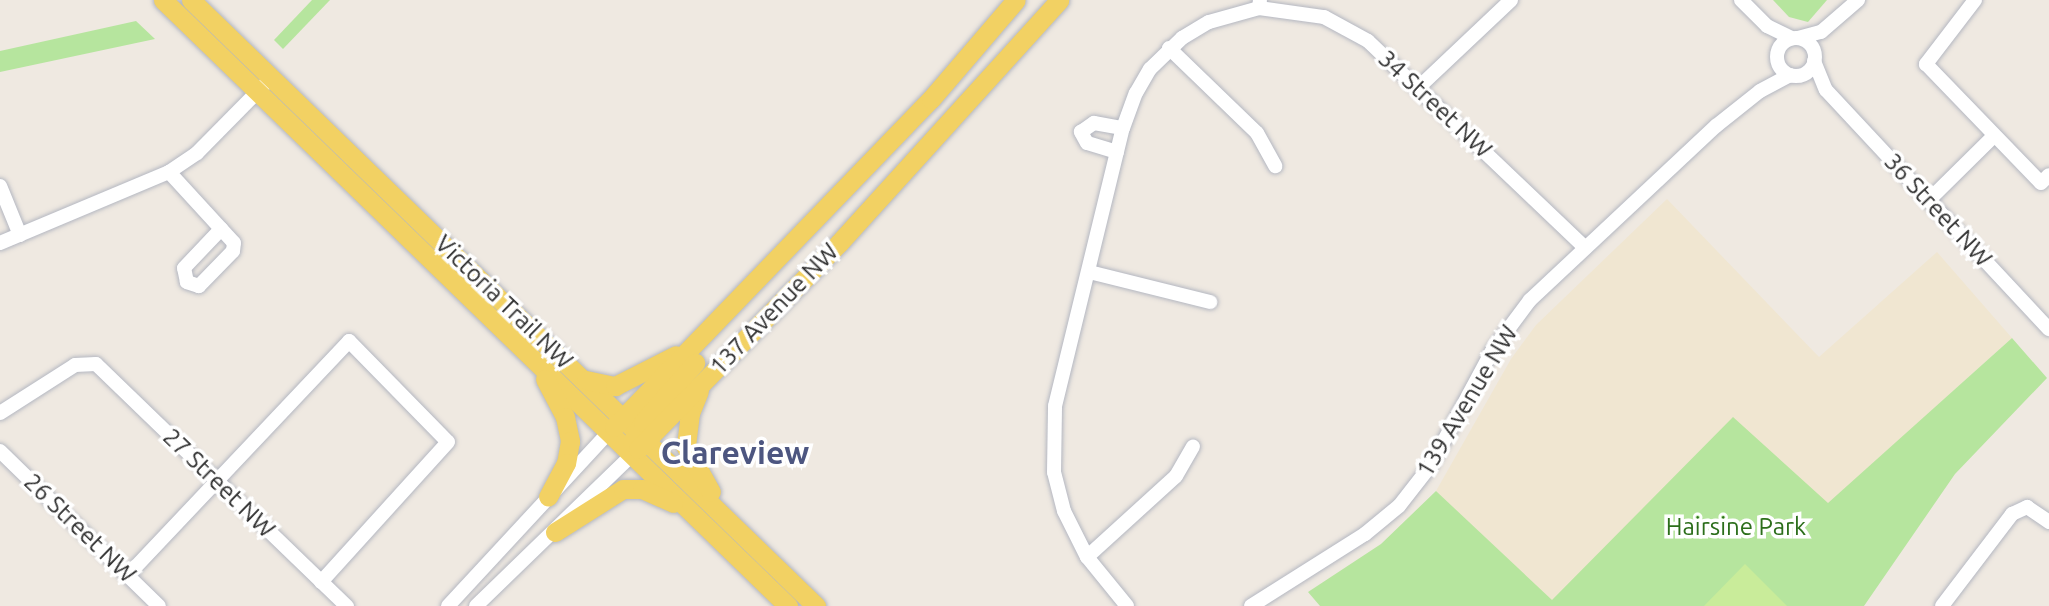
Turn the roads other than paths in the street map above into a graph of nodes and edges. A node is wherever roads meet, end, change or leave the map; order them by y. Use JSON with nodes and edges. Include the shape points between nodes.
{"nodes":[{"id":1,"x":163,"y":0,"type":"edge"},
{"id":2,"x":191,"y":0,"type":"edge"},
{"id":3,"x":1016,"y":0,"type":"edge"},
{"id":4,"x":1059,"y":0,"type":"edge"},
{"id":5,"x":1511,"y":0,"type":"edge"},
{"id":6,"x":1741,"y":0,"type":"edge"},
{"id":7,"x":1858,"y":0,"type":"edge"},
{"id":8,"x":1975,"y":0,"type":"edge"},
{"id":9,"x":1260,"y":4,"type":"edge"},
{"id":10,"x":1831,"y":25,"type":"junction"},
{"id":11,"x":1767,"y":26,"type":"junction"},
{"id":12,"x":1795,"y":38,"type":"junction"},
{"id":13,"x":1170,"y":48,"type":"junction"},
{"id":14,"x":1778,"y":53,"type":"junction"},
{"id":15,"x":1814,"y":58,"type":"junction"},
{"id":16,"x":1793,"y":75,"type":"junction"},
{"id":17,"x":272,"y":78,"type":"junction"},
{"id":18,"x":1418,"y":88,"type":"junction"},
{"id":19,"x":1826,"y":90,"type":"junction"},
{"id":20,"x":1760,"y":91,"type":"junction"},
{"id":21,"x":257,"y":92,"type":"junction"},
{"id":22,"x":1123,"y":128,"type":"junction"},
{"id":23,"x":1994,"y":136,"type":"junction"},
{"id":24,"x":1117,"y":152,"type":"junction"},
{"id":25,"x":1275,"y":166,"type":"dead end"},
{"id":26,"x":169,"y":172,"type":"junction"},
{"id":27,"x":2045,"y":179,"type":"edge"},
{"id":28,"x":0,"y":186,"type":"edge"},
{"id":29,"x":1929,"y":200,"type":"junction"},
{"id":30,"x":221,"y":229,"type":"dead end"},
{"id":31,"x":20,"y":235,"type":"junction"},
{"id":32,"x":0,"y":243,"type":"edge"},
{"id":33,"x":1585,"y":248,"type":"junction"},
{"id":34,"x":784,"y":254,"type":"junction"},
{"id":35,"x":1089,"y":272,"type":"junction"},
{"id":36,"x":1210,"y":302,"type":"dead end"},
{"id":37,"x":2049,"y":329,"type":"edge"},
{"id":38,"x":696,"y":344,"type":"junction"},
{"id":39,"x":534,"y":360,"type":"junction"},
{"id":40,"x":583,"y":380,"type":"junction"},
{"id":41,"x":704,"y":381,"type":"junction"},
{"id":42,"x":0,"y":413,"type":"edge"},
{"id":43,"x":629,"y":436,"type":"junction"},
{"id":44,"x":1193,"y":447,"type":"dead end"},
{"id":45,"x":0,"y":451,"type":"edge"},
{"id":46,"x":219,"y":483,"type":"junction"},
{"id":47,"x":548,"y":497,"type":"junction"},
{"id":48,"x":692,"y":513,"type":"junction"},
{"id":49,"x":2049,"y":522,"type":"edge"},
{"id":50,"x":736,"y":527,"type":"junction"},
{"id":51,"x":555,"y":532,"type":"junction"},
{"id":52,"x":1087,"y":557,"type":"junction"},
{"id":53,"x":128,"y":575,"type":"junction"},
{"id":54,"x":321,"y":582,"type":"junction"},
{"id":55,"x":159,"y":606,"type":"edge"},
{"id":56,"x":347,"y":606,"type":"edge"},
{"id":57,"x":449,"y":606,"type":"edge"},
{"id":58,"x":477,"y":606,"type":"edge"},
{"id":59,"x":788,"y":606,"type":"edge"},
{"id":60,"x":816,"y":606,"type":"edge"},
{"id":61,"x":1127,"y":606,"type":"edge"},
{"id":62,"x":1251,"y":606,"type":"edge"},
{"id":63,"x":1942,"y":606,"type":"edge"}],
"edges":[{"from":1,"to":21,"type":"main road","name":"Victoria Trail NW"},
{"from":2,"to":17,"type":"main road","name":"Victoria Trail NW"},
{"from":3,"to":34,"type":"main road","name":"137 Avenue NW","via":[[931,99]]},
{"from":4,"to":41,"type":"main road","name":"137 Avenue NW","via":[[946,129]]},
{"from":5,"to":18,"type":"street"},
{"from":6,"to":11,"type":"street"},
{"from":7,"to":10,"type":"street"},
{"from":8,"to":23,"type":"street","via":[[1926,64]]},
{"from":9,"to":13,"type":"street","via":[[1209,22]]},
{"from":9,"to":18,"type":"street","name":"34 Street NW","via":[[1306,12],[1342,25],[1368,41]]},
{"from":10,"to":12,"type":"street"},
{"from":10,"to":15,"type":"street"},
{"from":11,"to":12,"type":"street"},
{"from":11,"to":14,"type":"street"},
{"from":12,"to":14,"type":"street"},
{"from":12,"to":15,"type":"street","via":[[1809,44]]},
{"from":13,"to":22,"type":"street","via":[[1143,79]]},
{"from":13,"to":25,"type":"street","via":[[1257,133]]},
{"from":14,"to":16,"type":"street","via":[[1780,67]]},
{"from":14,"to":20,"type":"street","name":"139 Avenue NW"},
{"from":15,"to":16,"type":"street","via":[[1807,71]]},
{"from":15,"to":19,"type":"street","name":"36 Street NW"},
{"from":16,"to":19,"type":"street","name":"36 Street NW"},
{"from":16,"to":20,"type":"street","name":"139 Avenue NW"},
{"from":17,"to":21,"type":"street"},
{"from":17,"to":40,"type":"main road","name":"Victoria Trail NW"},
{"from":18,"to":33,"type":"street","name":"34 Street NW"},
{"from":19,"to":29,"type":"street","name":"36 Street NW"},
{"from":20,"to":33,"type":"street","name":"139 Avenue NW"},
{"from":21,"to":26,"type":"street","via":[[197,153]]},
{"from":21,"to":39,"type":"main road","name":"Victoria Trail NW"},
{"from":22,"to":24,"type":"street"},
{"from":22,"to":24,"type":"street","via":[[1094,123],[1081,132],[1087,143]]},
{"from":23,"to":27,"type":"street"},
{"from":23,"to":29,"type":"street"},
{"from":24,"to":35,"type":"street"},
{"from":26,"to":30,"type":"street"},
{"from":26,"to":31,"type":"street"},
{"from":28,"to":31,"type":"street"},
{"from":29,"to":37,"type":"street","name":"36 Street NW"},
{"from":31,"to":32,"type":"street"},
{"from":33,"to":62,"type":"street","name":"139 Avenue NW","via":[[1505,331],[1431,465],[1405,499],[1365,534]]},
{"from":34,"to":38,"type":"main road","name":"137 Avenue NW"},
{"from":34,"to":43,"type":"main road"},
{"from":35,"to":36,"type":"street"},
{"from":35,"to":52,"type":"street","via":[[1055,406],[1052,446],[1061,502]]},
{"from":38,"to":40,"type":"main road","via":[[615,386]]},
{"from":38,"to":43,"type":"main road","name":"137 Avenue NW"},
{"from":39,"to":43,"type":"main road","name":"Victoria Trail NW"},
{"from":39,"to":47,"type":"main road","via":[[570,431],[566,463]]},
{"from":40,"to":43,"type":"main road","name":"Victoria Trail NW"},
{"from":41,"to":43,"type":"main road","name":"137 Avenue NW"},
{"from":41,"to":50,"type":"main road","via":[[690,413],[686,447]]},
{"from":42,"to":46,"type":"street","name":"27 Street NW","via":[[75,365],[90,362],[101,367]]},
{"from":43,"to":47,"type":"street","name":"137 Avenue NW"},
{"from":43,"to":48,"type":"main road","name":"Victoria Trail NW"},
{"from":43,"to":50,"type":"main road","name":"Victoria Trail NW"},
{"from":43,"to":51,"type":"street","name":"137 Avenue NW"},
{"from":44,"to":52,"type":"street","via":[[1176,476]]},
{"from":45,"to":53,"type":"street","name":"26 Street NW"},
{"from":46,"to":53,"type":"street"},
{"from":46,"to":54,"type":"street","name":"27 Street NW"},
{"from":46,"to":54,"type":"street","via":[[349,341],[448,442]]},
{"from":47,"to":57,"type":"street","name":"137 Avenue NW"},
{"from":48,"to":51,"type":"main road","via":[[650,491],[623,489]]},
{"from":48,"to":59,"type":"main road","name":"Victoria Trail NW"},
{"from":49,"to":63,"type":"street","via":[[2027,508],[2007,519]]},
{"from":50,"to":60,"type":"main road","name":"Victoria Trail NW"},
{"from":51,"to":58,"type":"street","name":"137 Avenue NW"},
{"from":52,"to":61,"type":"street"},
{"from":53,"to":55,"type":"street","name":"26 Street NW"},
{"from":54,"to":56,"type":"street","name":"27 Street NW"}]}
